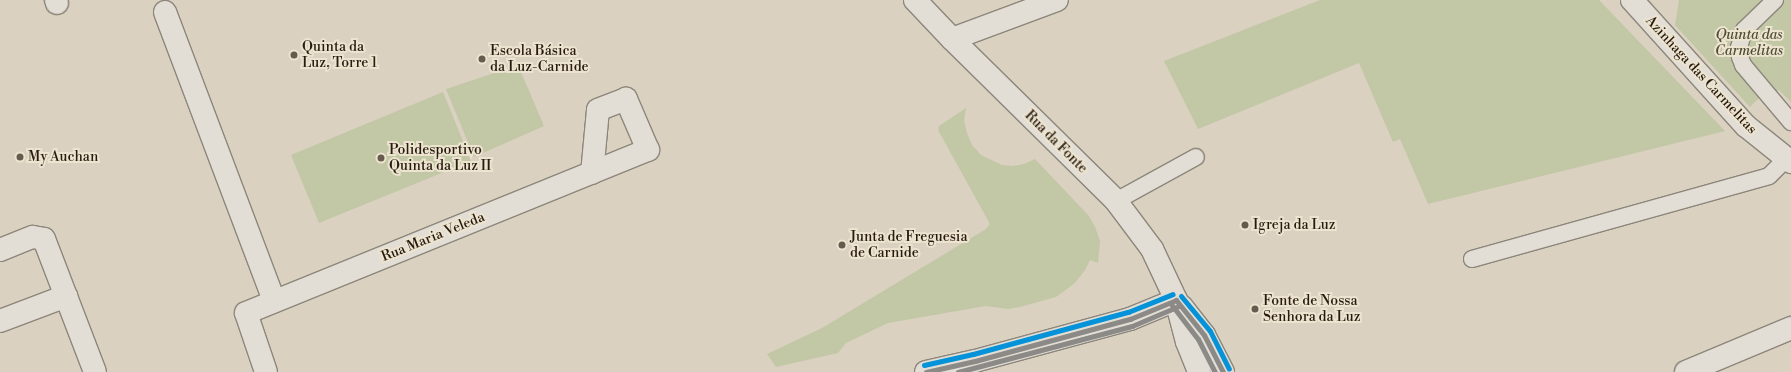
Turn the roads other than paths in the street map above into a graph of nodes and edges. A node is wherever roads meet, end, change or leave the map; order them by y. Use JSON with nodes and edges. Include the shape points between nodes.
{"nodes":[{"id":1,"x":916,"y":0,"type":"edge"},
{"id":2,"x":1057,"y":0,"type":"edge"},
{"id":3,"x":1775,"y":0,"type":"edge"},
{"id":4,"x":1642,"y":3,"type":"edge"},
{"id":5,"x":165,"y":12,"type":"dead end"},
{"id":6,"x":952,"y":39,"type":"junction"},
{"id":7,"x":1791,"y":122,"type":"edge"},
{"id":8,"x":1196,"y":157,"type":"dead end"},
{"id":9,"x":1789,"y":161,"type":"edge"},
{"id":10,"x":592,"y":173,"type":"dead end"},
{"id":11,"x":1116,"y":202,"type":"junction"},
{"id":12,"x":0,"y":250,"type":"edge"},
{"id":13,"x":1472,"y":258,"type":"dead end"},
{"id":14,"x":66,"y":296,"type":"junction"},
{"id":15,"x":1176,"y":300,"type":"junction"},
{"id":16,"x":274,"y":301,"type":"junction"},
{"id":17,"x":0,"y":321,"type":"edge"},
{"id":18,"x":1791,"y":328,"type":"edge"},
{"id":19,"x":95,"y":372,"type":"edge"},
{"id":20,"x":266,"y":372,"type":"edge"},
{"id":21,"x":926,"y":372,"type":"edge"},
{"id":22,"x":1199,"y":372,"type":"edge"},
{"id":23,"x":1223,"y":372,"type":"edge"},
{"id":24,"x":1686,"y":372,"type":"edge"}],
"edges":[{"from":1,"to":6,"type":"street","name":"Rua da Fonte"},
{"from":2,"to":6,"type":"street"},
{"from":3,"to":7,"type":"lane","via":[[1744,30],[1739,48],[1740,57],[1743,65]]},
{"from":4,"to":9,"type":"street","name":"Azinhaga das Carmelitas","via":[[1746,126]]},
{"from":5,"to":16,"type":"street"},
{"from":6,"to":11,"type":"street","name":"Rua da Fonte"},
{"from":8,"to":11,"type":"lane"},
{"from":9,"to":13,"type":"lane","via":[[1770,176]]},
{"from":10,"to":16,"type":"street","name":"Rua Maria Veleda"},
{"from":11,"to":15,"type":"street","name":"Rua da Fonte","via":[[1152,249]]},
{"from":12,"to":14,"type":"street","via":[[33,237],[44,239]]},
{"from":14,"to":17,"type":"street"},
{"from":14,"to":19,"type":"street"},
{"from":15,"to":21,"type":"street","via":[[1130,319]]},
{"from":15,"to":22,"type":"street","name":"Rua da Fonte","via":[[1187,342]]},
{"from":15,"to":23,"type":"street","name":"Rua da Fonte","via":[[1204,336]]},
{"from":16,"to":20,"type":"street","name":"Rua Maria Veleda","via":[[246,313]]},
{"from":18,"to":24,"type":"street"}]}
